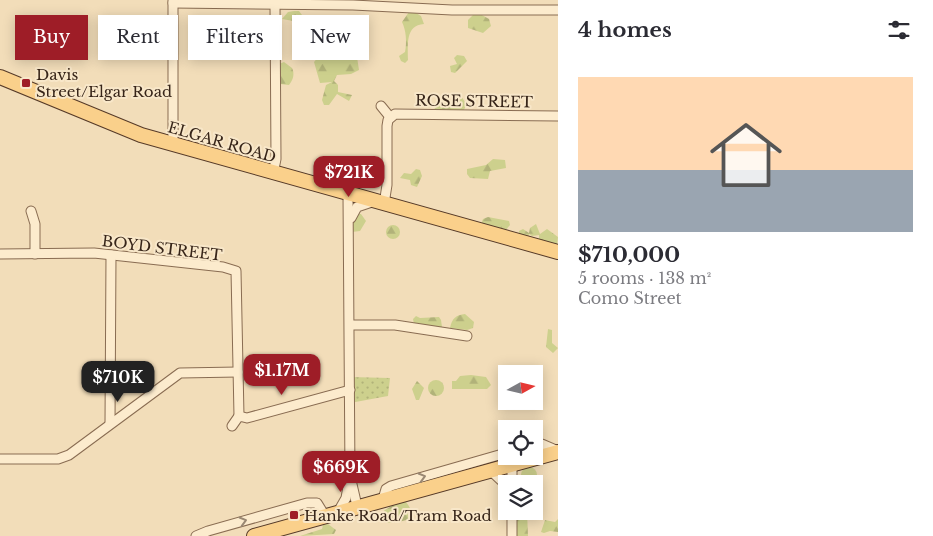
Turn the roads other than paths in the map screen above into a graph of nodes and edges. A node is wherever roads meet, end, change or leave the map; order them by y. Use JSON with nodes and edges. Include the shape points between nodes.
{"nodes":[{"id":1,"x":173,"y":2,"type":"edge"},
{"id":2,"x":275,"y":5,"type":"junction"},
{"id":3,"x":558,"y":10,"type":"edge"},
{"id":4,"x":0,"y":77,"type":"edge"},
{"id":5,"x":381,"y":106,"type":"dead end"},
{"id":6,"x":558,"y":116,"type":"edge"},
{"id":7,"x":390,"y":117,"type":"junction"},
{"id":8,"x":173,"y":145,"type":"junction"},
{"id":9,"x":273,"y":174,"type":"junction"},
{"id":10,"x":348,"y":195,"type":"junction"},
{"id":11,"x":379,"y":203,"type":"junction"},
{"id":12,"x":31,"y":211,"type":"dead end"},
{"id":13,"x":350,"y":220,"type":"junction"},
{"id":14,"x":558,"y":252,"type":"edge"},
{"id":15,"x":0,"y":254,"type":"edge"},
{"id":16,"x":35,"y":254,"type":"junction"},
{"id":17,"x":111,"y":255,"type":"junction"},
{"id":18,"x":350,"y":325,"type":"junction"},
{"id":19,"x":467,"y":336,"type":"dead end"},
{"id":20,"x":238,"y":372,"type":"junction"},
{"id":21,"x":350,"y":390,"type":"junction"},
{"id":22,"x":239,"y":416,"type":"junction"},
{"id":23,"x":110,"y":423,"type":"junction"},
{"id":24,"x":232,"y":426,"type":"dead end"},
{"id":25,"x":543,"y":444,"type":"edge"},
{"id":26,"x":558,"y":451,"type":"edge"},
{"id":27,"x":543,"y":453,"type":"edge"},
{"id":28,"x":0,"y":459,"type":"edge"},
{"id":29,"x":498,"y":462,"type":"edge"},
{"id":30,"x":499,"y":465,"type":"edge"},
{"id":31,"x":491,"y":470,"type":"junction"},
{"id":32,"x":350,"y":475,"type":"junction"},
{"id":33,"x":498,"y":476,"type":"edge"},
{"id":34,"x":383,"y":499,"type":"junction"},
{"id":35,"x":357,"y":506,"type":"junction"},
{"id":36,"x":332,"y":514,"type":"junction"},
{"id":37,"x":512,"y":520,"type":"edge"},
{"id":38,"x":261,"y":535,"type":"edge"},
{"id":39,"x":196,"y":536,"type":"edge"},
{"id":40,"x":512,"y":536,"type":"edge"}],
"edges":[{"from":1,"to":2,"type":"street"},
{"from":1,"to":8,"type":"street"},
{"from":2,"to":3,"type":"street"},
{"from":2,"to":9,"type":"street","via":[[276,159]]},
{"from":4,"to":8,"type":"main road","name":"ELGAR ROAD","via":[[141,136]]},
{"from":5,"to":7,"type":"street"},
{"from":6,"to":7,"type":"street","name":"ROSE STREET","via":[[400,113]]},
{"from":7,"to":11,"type":"street","via":[[387,126],[387,186]]},
{"from":8,"to":9,"type":"main road","name":"ELGAR ROAD"},
{"from":9,"to":10,"type":"main road","name":"ELGAR ROAD"},
{"from":10,"to":11,"type":"main road","name":"ELGAR ROAD"},
{"from":10,"to":13,"type":"street"},
{"from":11,"to":13,"type":"street","via":[[357,207]]},
{"from":11,"to":14,"type":"main road","name":"ELGAR ROAD"},
{"from":12,"to":16,"type":"street","via":[[35,224]]},
{"from":13,"to":18,"type":"street"},
{"from":15,"to":16,"type":"street","name":"BOYD STREET"},
{"from":16,"to":17,"type":"street","name":"BOYD STREET"},
{"from":17,"to":20,"type":"street","name":"BOYD STREET","via":[[236,271]]},
{"from":17,"to":23,"type":"street"},
{"from":18,"to":19,"type":"street","via":[[395,325]]},
{"from":18,"to":21,"type":"street"},
{"from":20,"to":22,"type":"street","name":"BOYD STREET"},
{"from":20,"to":23,"type":"street","via":[[180,373]]},
{"from":21,"to":22,"type":"street","via":[[247,418]]},
{"from":21,"to":32,"type":"street"},
{"from":22,"to":24,"type":"street"},
{"from":23,"to":28,"type":"street","via":[[58,460]]},
{"from":25,"to":26,"type":"street"},
{"from":26,"to":27,"type":"main road"},
{"from":34,"to":29,"type":"street","one_way":true,"via":[[386,489],[391,486]]},
{"from":30,"to":31,"type":"main road"},
{"from":31,"to":33,"type":"street"},
{"from":31,"to":34,"type":"main road"},
{"from":32,"to":35,"type":"street"},
{"from":32,"to":36,"type":"street","via":[[346,498]]},
{"from":34,"to":35,"type":"main road"},
{"from":35,"to":36,"type":"main road"},
{"from":36,"to":38,"type":"main road"},
{"from":39,"to":36,"type":"street","one_way":true,"via":[[307,503],[317,503]]},
{"from":37,"to":40,"type":"street"}]}
